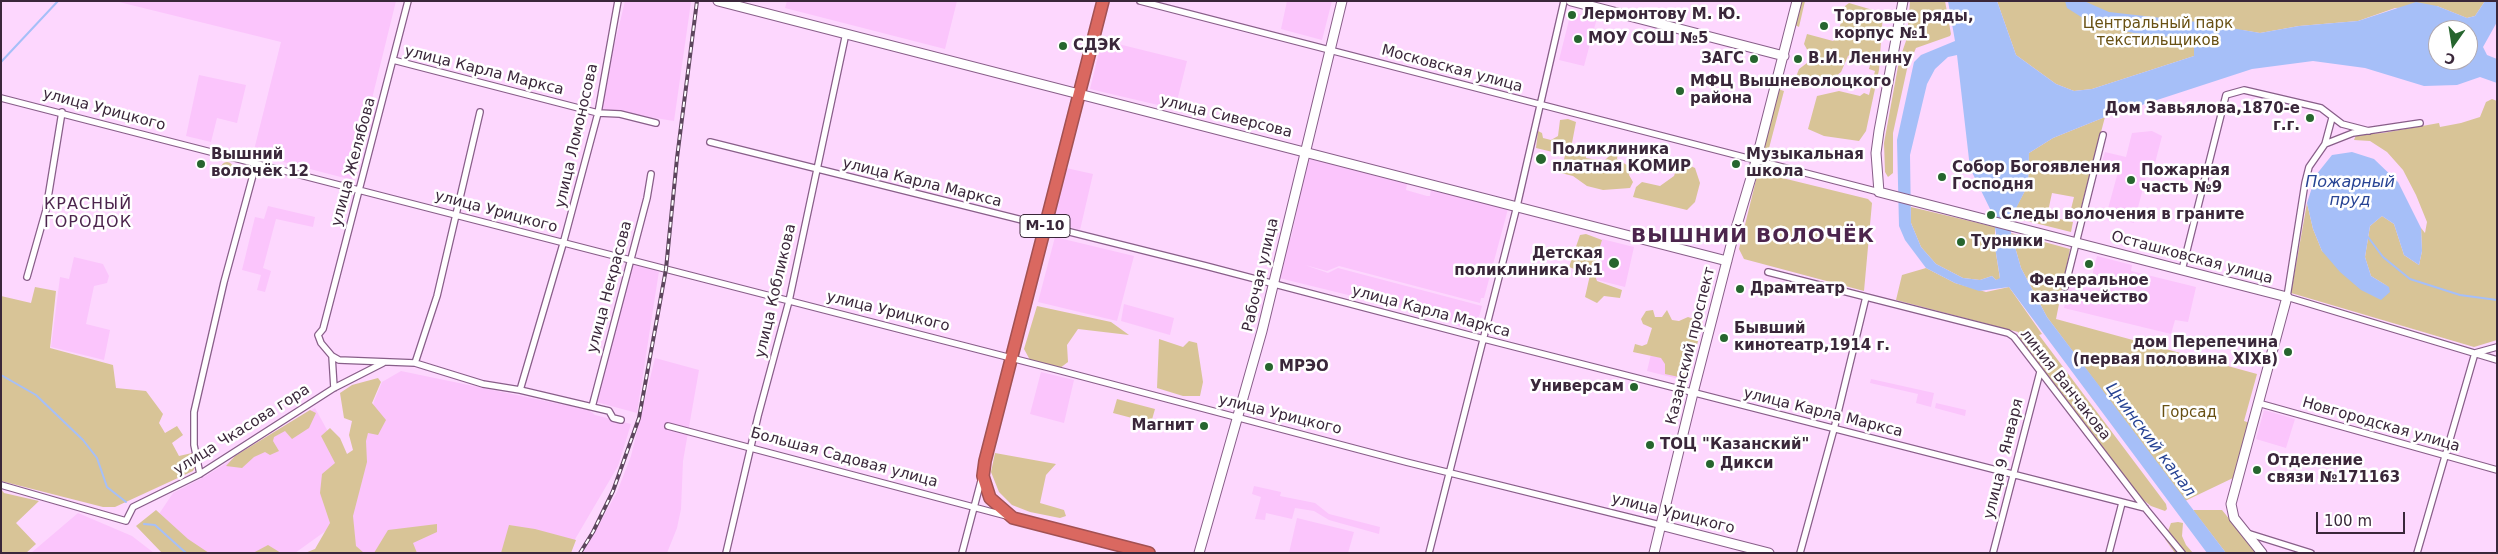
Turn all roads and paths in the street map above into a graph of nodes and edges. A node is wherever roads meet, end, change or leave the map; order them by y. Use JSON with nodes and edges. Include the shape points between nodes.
{"nodes":[{"id":1,"x":408,"y":1,"type":"edge"},
{"id":2,"x":618,"y":1,"type":"edge"},
{"id":3,"x":718,"y":1,"type":"edge"},
{"id":4,"x":1103,"y":1,"type":"edge"},
{"id":5,"x":1140,"y":1,"type":"edge"},
{"id":6,"x":1342,"y":1,"type":"edge"},
{"id":7,"x":1564,"y":1,"type":"edge"},
{"id":8,"x":1571,"y":1,"type":"edge"},
{"id":9,"x":1797,"y":1,"type":"edge"},
{"id":10,"x":1903,"y":1,"type":"edge"},
{"id":11,"x":846,"y":33,"type":"junction"},
{"id":12,"x":1329,"y":50,"type":"junction"},
{"id":13,"x":1784,"y":56,"type":"junction"},
{"id":14,"x":393,"y":60,"type":"junction"},
{"id":15,"x":1079,"y":94,"type":"junction"},
{"id":16,"x":1,"y":98,"type":"edge"},
{"id":17,"x":1539,"y":104,"type":"junction"},
{"id":18,"x":62,"y":112,"type":"junction"},
{"id":19,"x":480,"y":112,"type":"dead end"},
{"id":20,"x":598,"y":113,"type":"junction"},
{"id":21,"x":2332,"y":118,"type":"junction"},
{"id":22,"x":656,"y":123,"type":"dead end"},
{"id":23,"x":2420,"y":123,"type":"dead end"},
{"id":24,"x":2369,"y":131,"type":"junction"},
{"id":25,"x":2103,"y":135,"type":"dead end"},
{"id":26,"x":710,"y":142,"type":"dead end"},
{"id":27,"x":2325,"y":144,"type":"junction"},
{"id":28,"x":1304,"y":152,"type":"junction"},
{"id":29,"x":1756,"y":161,"type":"junction"},
{"id":30,"x":256,"y":164,"type":"junction"},
{"id":31,"x":816,"y":170,"type":"junction"},
{"id":32,"x":651,"y":174,"type":"dead end"},
{"id":33,"x":359,"y":191,"type":"junction"},
{"id":34,"x":1879,"y":192,"type":"junction"},
{"id":35,"x":1517,"y":206,"type":"junction"},
{"id":36,"x":455,"y":215,"type":"junction"},
{"id":37,"x":1045,"y":226,"type":"junction"},
{"id":38,"x":2075,"y":242,"type":"junction"},
{"id":39,"x":564,"y":244,"type":"junction"},
{"id":40,"x":629,"y":261,"type":"junction"},
{"id":41,"x":1727,"y":261,"type":"junction"},
{"id":42,"x":2182,"y":270,"type":"junction"},
{"id":43,"x":1768,"y":272,"type":"dead end"},
{"id":44,"x":27,"y":277,"type":"dead end"},
{"id":45,"x":1273,"y":284,"type":"junction"},
{"id":46,"x":2065,"y":287,"type":"dead end"},
{"id":47,"x":1866,"y":297,"type":"junction"},
{"id":48,"x":2286,"y":297,"type":"junction"},
{"id":49,"x":789,"y":301,"type":"junction"},
{"id":50,"x":1484,"y":339,"type":"junction"},
{"id":51,"x":2497,"y":347,"type":"edge"},
{"id":52,"x":2475,"y":353,"type":"junction"},
{"id":53,"x":332,"y":356,"type":"junction"},
{"id":54,"x":1011,"y":358,"type":"junction"},
{"id":55,"x":2497,"y":360,"type":"edge"},
{"id":56,"x":386,"y":362,"type":"junction"},
{"id":57,"x":415,"y":364,"type":"junction"},
{"id":58,"x":2040,"y":372,"type":"junction"},
{"id":59,"x":334,"y":388,"type":"junction"},
{"id":60,"x":520,"y":390,"type":"junction"},
{"id":61,"x":1692,"y":393,"type":"junction"},
{"id":62,"x":2258,"y":403,"type":"junction"},
{"id":63,"x":592,"y":407,"type":"junction"},
{"id":64,"x":1237,"y":418,"type":"junction"},
{"id":65,"x":621,"y":420,"type":"dead end"},
{"id":66,"x":668,"y":426,"type":"dead end"},
{"id":67,"x":1834,"y":430,"type":"junction"},
{"id":68,"x":750,"y":449,"type":"junction"},
{"id":69,"x":2446,"y":458,"type":"junction"},
{"id":70,"x":2497,"y":470,"type":"edge"},
{"id":71,"x":983,"y":471,"type":"junction"},
{"id":72,"x":1450,"y":472,"type":"junction"},
{"id":73,"x":200,"y":474,"type":"junction"},
{"id":74,"x":2014,"y":474,"type":"junction"},
{"id":75,"x":1,"y":485,"type":"edge"},
{"id":76,"x":2122,"y":503,"type":"junction"},
{"id":77,"x":974,"y":508,"type":"junction"},
{"id":78,"x":2145,"y":508,"type":"junction"},
{"id":79,"x":1013,"y":518,"type":"junction"},
{"id":80,"x":1660,"y":526,"type":"junction"},
{"id":81,"x":2245,"y":533,"type":"junction"},
{"id":82,"x":726,"y":553,"type":"edge"},
{"id":83,"x":962,"y":553,"type":"edge"},
{"id":84,"x":1149,"y":553,"type":"edge"},
{"id":85,"x":1199,"y":553,"type":"edge"},
{"id":86,"x":1428,"y":553,"type":"edge"},
{"id":87,"x":1654,"y":553,"type":"edge"},
{"id":88,"x":1769,"y":553,"type":"edge"},
{"id":89,"x":1800,"y":553,"type":"edge"},
{"id":90,"x":1993,"y":553,"type":"edge"},
{"id":91,"x":2109,"y":553,"type":"edge"},
{"id":92,"x":2182,"y":553,"type":"edge"},
{"id":93,"x":2262,"y":553,"type":"edge"},
{"id":94,"x":2311,"y":553,"type":"edge"},
{"id":95,"x":2417,"y":553,"type":"edge"}],
"edges":[{"from":1,"to":14,"type":"street","name":"улица Желябова"},
{"from":2,"to":20,"type":"street","name":"улица Ломоносова"},
{"from":3,"to":11,"type":"street","name":"улица Сиверсова"},
{"from":4,"to":15,"type":"highway","number":"М-10"},
{"from":5,"to":12,"type":"street","name":"Московская улица"},
{"from":6,"to":12,"type":"street","name":"Рабочая улица"},
{"from":7,"to":17,"type":"street"},
{"from":8,"to":13,"type":"street"},
{"from":9,"to":13,"type":"street","name":"Казанский проспект"},
{"from":10,"to":34,"type":"street","via":[[1876,154]]},
{"from":11,"to":15,"type":"street","name":"улица Сиверсова"},
{"from":11,"to":31,"type":"street","name":"улица Кобликова"},
{"from":12,"to":17,"type":"street","name":"Московская улица"},
{"from":12,"to":28,"type":"street","name":"Рабочая улица"},
{"from":13,"to":29,"type":"street","name":"Казанский проспект"},
{"from":14,"to":20,"type":"street","name":"улица Карла Маркса"},
{"from":14,"to":33,"type":"street","name":"улица Желябова"},
{"from":15,"to":28,"type":"street","name":"улица Сиверсова"},
{"from":15,"to":37,"type":"highway","number":"М-10"},
{"from":16,"to":18,"type":"street","name":"улица Урицкого"},
{"from":17,"to":29,"type":"street","name":"Московская улица"},
{"from":17,"to":35,"type":"street"},
{"from":18,"to":30,"type":"street","name":"улица Урицкого"},
{"from":18,"to":44,"type":"street","via":[[46,210]]},
{"from":19,"to":36,"type":"street"},
{"from":20,"to":22,"type":"street","name":"улица Карла Маркса","via":[[620,114]]},
{"from":20,"to":39,"type":"street","name":"улица Ломоносова"},
{"from":21,"to":24,"type":"street"},
{"from":21,"to":27,"type":"street"},
{"from":21,"to":42,"type":"street","via":[[2321,108],[2244,90],[2226,95]]},
{"from":23,"to":24,"type":"street"},
{"from":24,"to":27,"type":"street"},
{"from":25,"to":38,"type":"street"},
{"from":26,"to":31,"type":"street","name":"улица Карла Маркса"},
{"from":27,"to":48,"type":"street","via":[[2314,158],[2304,183]]},
{"from":28,"to":35,"type":"street","name":"улица Сиверсова"},
{"from":28,"to":45,"type":"street","name":"Рабочая улица"},
{"from":29,"to":34,"type":"street","name":"Московская улица"},
{"from":29,"to":41,"type":"street","name":"Казанский проспект"},
{"from":30,"to":33,"type":"street","name":"улица Урицкого"},
{"from":30,"to":73,"type":"street","via":[[194,412],[194,445]]},
{"from":31,"to":37,"type":"street","name":"улица Карла Маркса"},
{"from":31,"to":49,"type":"street","name":"улица Кобликова"},
{"from":32,"to":40,"type":"street","name":"улица Некрасова"},
{"from":33,"to":36,"type":"street","name":"улица Урицкого"},
{"from":33,"to":53,"type":"street","name":"улица Желябова","via":[[323,328],[318,335]]},
{"from":34,"to":38,"type":"street","name":"Осташковская улица"},
{"from":35,"to":41,"type":"street","name":"улица Сиверсова"},
{"from":35,"to":50,"type":"street"},
{"from":36,"to":39,"type":"street","name":"улица Урицкого"},
{"from":36,"to":57,"type":"street","via":[[437,296]]},
{"from":37,"to":45,"type":"street","name":"улица Карла Маркса"},
{"from":37,"to":54,"type":"highway","number":"М-10"},
{"from":38,"to":42,"type":"street","name":"Осташковская улица"},
{"from":38,"to":46,"type":"street"},
{"from":39,"to":40,"type":"street","name":"улица Урицкого"},
{"from":39,"to":60,"type":"street","name":"улица Ломоносова"},
{"from":40,"to":49,"type":"street","name":"улица Урицкого"},
{"from":40,"to":63,"type":"street","name":"улица Некрасова"},
{"from":41,"to":61,"type":"street","name":"Казанский проспект"},
{"from":42,"to":48,"type":"street","name":"Осташковская улица"},
{"from":43,"to":47,"type":"street","name":"линия Ванчакова"},
{"from":45,"to":50,"type":"street","name":"улица Карла Маркса"},
{"from":45,"to":64,"type":"street","name":"Рабочая улица"},
{"from":47,"to":58,"type":"street","name":"линия Ванчакова","via":[[2008,333]]},
{"from":47,"to":67,"type":"street"},
{"from":48,"to":52,"type":"street","name":"Осташковская улица"},
{"from":48,"to":62,"type":"street"},
{"from":49,"to":54,"type":"street","name":"улица Урицкого"},
{"from":49,"to":68,"type":"street","name":"улица Кобликова"},
{"from":50,"to":61,"type":"street","name":"улица Карла Маркса"},
{"from":50,"to":72,"type":"street"},
{"from":51,"to":52,"type":"street"},
{"from":52,"to":55,"type":"street","name":"Осташковская улица"},
{"from":52,"to":69,"type":"street"},
{"from":53,"to":56,"type":"street","via":[[347,361]]},
{"from":53,"to":59,"type":"street"},
{"from":54,"to":64,"type":"street","name":"улица Урицкого"},
{"from":54,"to":71,"type":"highway","number":"М-10"},
{"from":56,"to":57,"type":"street"},
{"from":56,"to":59,"type":"street","name":"улица Чкасова гора"},
{"from":57,"to":60,"type":"street","via":[[483,384]]},
{"from":58,"to":74,"type":"street","name":"улица 9 Января"},
{"from":58,"to":78,"type":"street","name":"линия Ванчакова"},
{"from":59,"to":73,"type":"street","name":"улица Чкасова гора"},
{"from":60,"to":63,"type":"street"},
{"from":61,"to":67,"type":"street","name":"улица Карла Маркса"},
{"from":61,"to":80,"type":"street","name":"Казанский проспект"},
{"from":62,"to":69,"type":"street","name":"Новгородская улица"},
{"from":62,"to":81,"type":"street","via":[[2232,496],[2232,512]]},
{"from":63,"to":65,"type":"street","via":[[609,411],[613,418]]},
{"from":64,"to":72,"type":"street","name":"улица Урицкого"},
{"from":64,"to":85,"type":"street","name":"Рабочая улица"},
{"from":66,"to":68,"type":"street","name":"Большая Садовая улица"},
{"from":67,"to":74,"type":"street","name":"улица Карла Маркса"},
{"from":67,"to":89,"type":"street"},
{"from":68,"to":77,"type":"street","name":"Большая Садовая улица"},
{"from":68,"to":82,"type":"street","name":"улица Кобликова"},
{"from":69,"to":70,"type":"street","name":"Новгородская улица"},
{"from":69,"to":95,"type":"street"},
{"from":71,"to":77,"type":"street"},
{"from":71,"to":79,"type":"highway","name":"Большая Садовая улица","number":"М-10","via":[[990,498]]},
{"from":72,"to":80,"type":"street","name":"улица Урицкого"},
{"from":72,"to":86,"type":"street"},
{"from":73,"to":75,"type":"street","name":"улица Чкасова гора","via":[[133,507],[126,521]]},
{"from":74,"to":76,"type":"street","name":"улица Карла Маркса"},
{"from":74,"to":90,"type":"street","name":"улица 9 Января"},
{"from":76,"to":78,"type":"street","name":"улица Карла Маркса"},
{"from":76,"to":91,"type":"street"},
{"from":77,"to":79,"type":"street","name":"Большая Садовая улица"},
{"from":77,"to":83,"type":"street"},
{"from":78,"to":92,"type":"street","name":"линия Ванчакова"},
{"from":79,"to":84,"type":"highway","name":"Большая Садовая улица","number":"М-10"},
{"from":80,"to":87,"type":"street","name":"Казанский проспект"},
{"from":80,"to":88,"type":"street","name":"улица Урицкого"},
{"from":81,"to":93,"type":"street"},
{"from":81,"to":94,"type":"street"}]}
